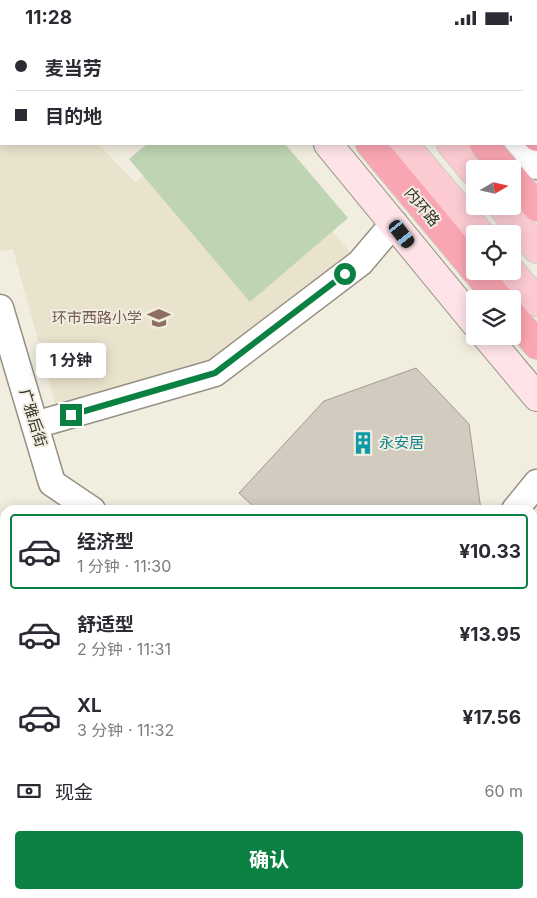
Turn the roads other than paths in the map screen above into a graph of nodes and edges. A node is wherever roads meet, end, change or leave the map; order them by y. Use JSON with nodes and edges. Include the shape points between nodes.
{"nodes":[{"id":1,"x":329,"y":145,"type":"edge"},
{"id":2,"x":371,"y":145,"type":"edge"},
{"id":3,"x":405,"y":145,"type":"edge"},
{"id":4,"x":452,"y":145,"type":"edge"},
{"id":5,"x":485,"y":145,"type":"edge"},
{"id":6,"x":502,"y":145,"type":"edge"},
{"id":7,"x":519,"y":145,"type":"edge"},
{"id":8,"x":466,"y":160,"type":"edge"},
{"id":9,"x":486,"y":160,"type":"edge"},
{"id":10,"x":497,"y":160,"type":"edge"},
{"id":11,"x":537,"y":166,"type":"edge"},
{"id":12,"x":521,"y":188,"type":"edge"},
{"id":13,"x":537,"y":207,"type":"edge"},
{"id":14,"x":509,"y":215,"type":"edge"},
{"id":15,"x":394,"y":223,"type":"junction"},
{"id":16,"x":472,"y":225,"type":"edge"},
{"id":17,"x":537,"y":249,"type":"edge"},
{"id":18,"x":466,"y":260,"type":"edge"},
{"id":19,"x":483,"y":280,"type":"edge"},
{"id":20,"x":519,"y":280,"type":"edge"},
{"id":21,"x":491,"y":290,"type":"edge"},
{"id":22,"x":537,"y":302,"type":"edge"},
{"id":23,"x":0,"y":308,"type":"edge"},
{"id":24,"x":466,"y":312,"type":"edge"},
{"id":25,"x":521,"y":326,"type":"edge"},
{"id":26,"x":494,"y":345,"type":"edge"},
{"id":27,"x":537,"y":345,"type":"edge"},
{"id":28,"x":537,"y":397,"type":"edge"},
{"id":29,"x":35,"y":425,"type":"junction"},
{"id":30,"x":537,"y":483,"type":"edge"},
{"id":31,"x":85,"y":505,"type":"edge"},
{"id":32,"x":519,"y":505,"type":"edge"}],
"edges":[{"from":1,"to":15,"type":"main road"},
{"from":2,"to":18,"type":"highway","name":"内环路"},
{"from":3,"to":16,"type":"main road"},
{"from":4,"to":8,"type":"main road"},
{"from":5,"to":10,"type":"highway","bridge":true},
{"from":6,"to":9,"type":"main road"},
{"from":7,"to":11,"type":"street"},
{"from":12,"to":13,"type":"highway"},
{"from":14,"to":17,"type":"main road"},
{"from":15,"to":24,"type":"main road"},
{"from":15,"to":29,"type":"street","via":[[360,263],[215,373]]},
{"from":19,"to":21,"type":"highway","name":"内环路"},
{"from":20,"to":22,"type":"main road"},
{"from":23,"to":29,"type":"street","name":"广雅后街"},
{"from":25,"to":27,"type":"highway"},
{"from":26,"to":28,"type":"main road"},
{"from":29,"to":31,"type":"street","name":"广雅后街","via":[[52,483]]},
{"from":30,"to":32,"type":"street"}]}
